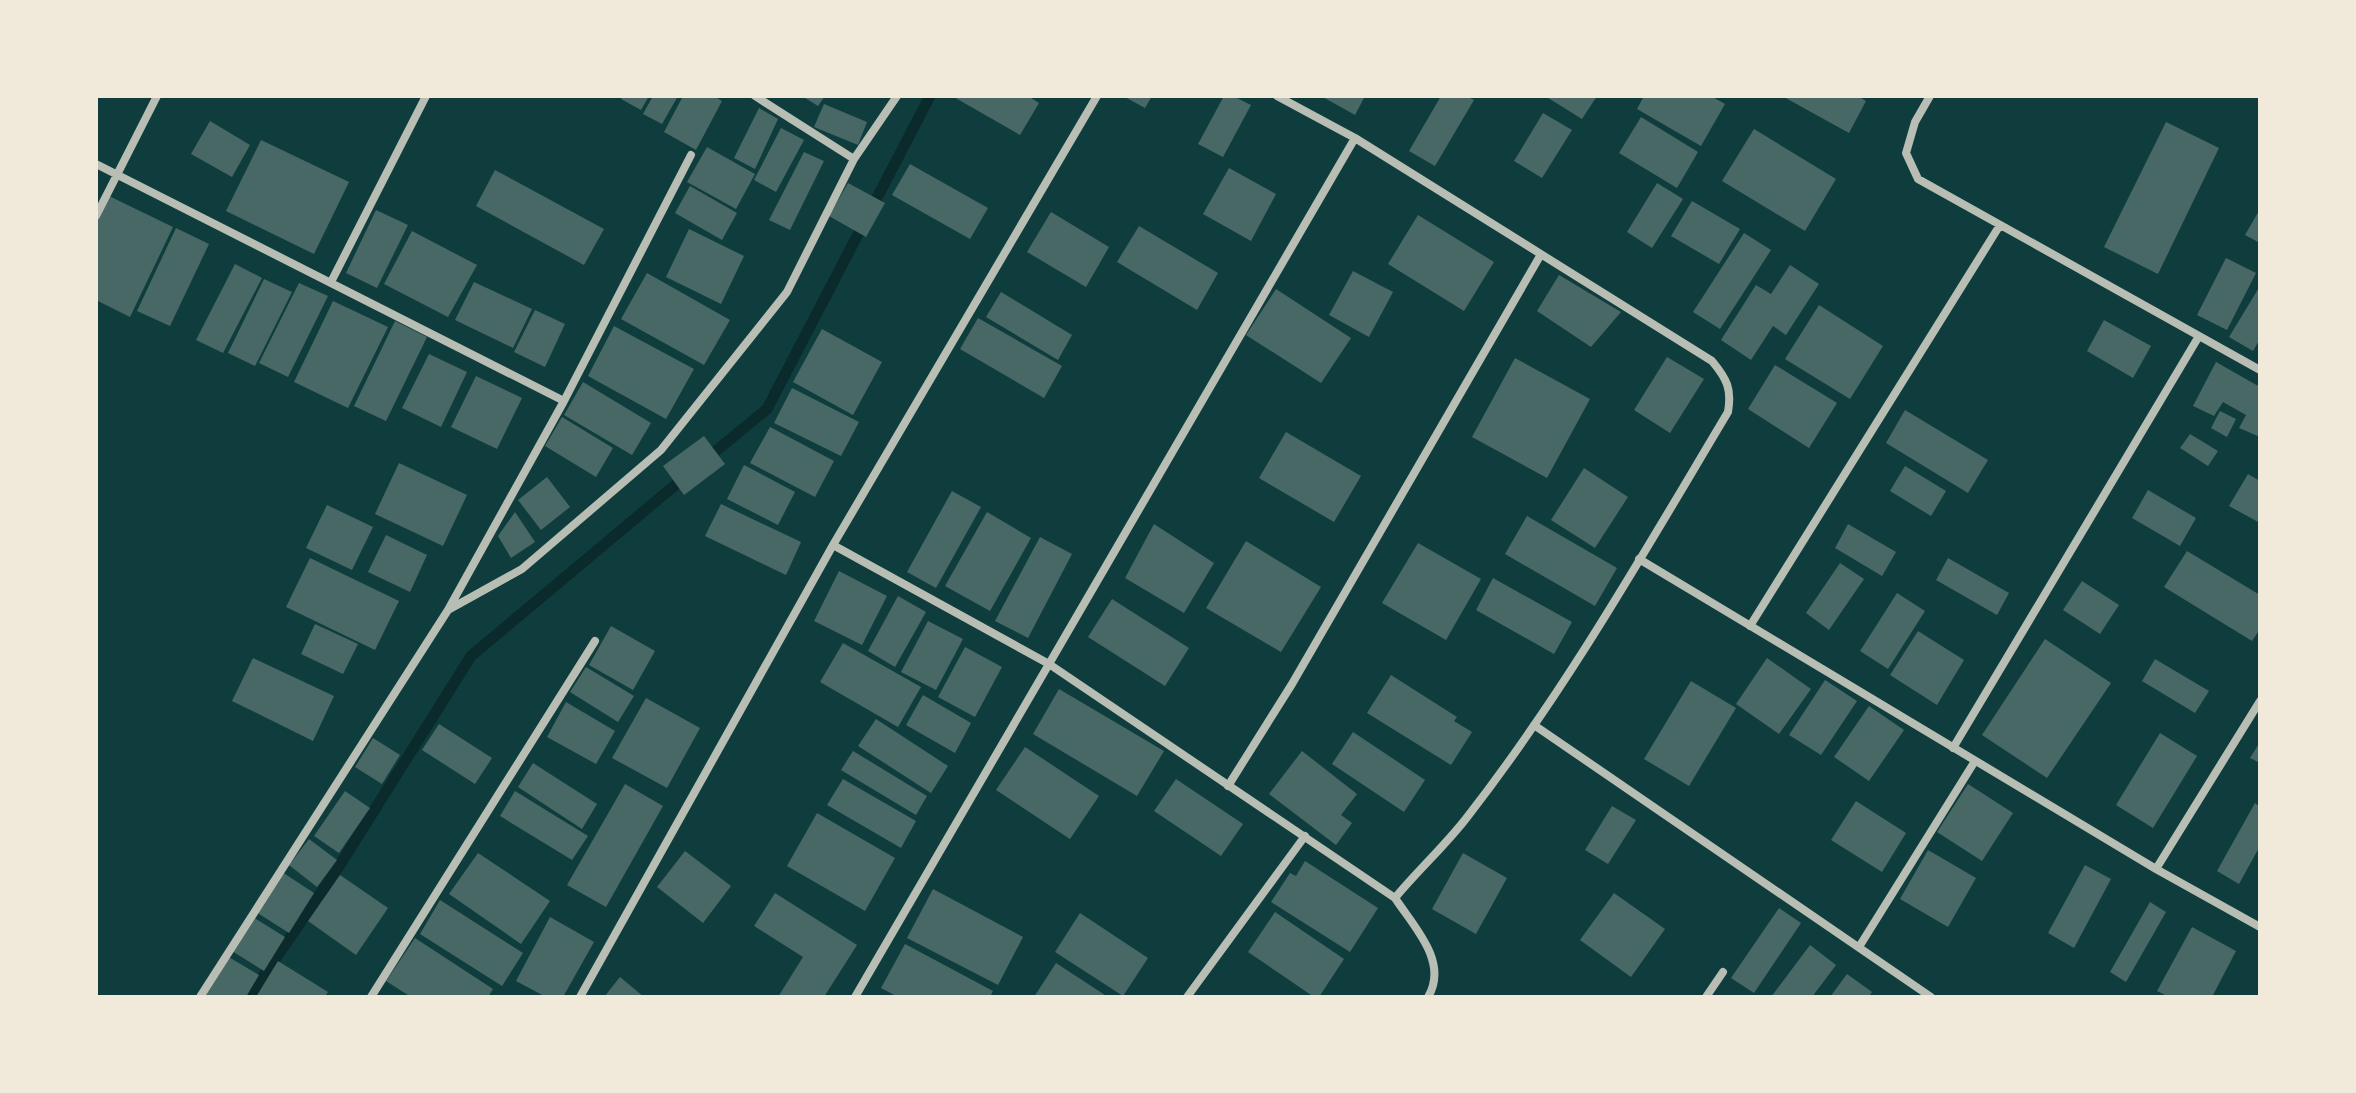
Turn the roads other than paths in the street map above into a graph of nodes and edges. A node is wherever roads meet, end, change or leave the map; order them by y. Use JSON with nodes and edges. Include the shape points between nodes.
{"nodes":[{"id":1,"x":157,"y":96,"type":"edge"},
{"id":2,"x":426,"y":96,"type":"edge"},
{"id":3,"x":755,"y":96,"type":"edge"},
{"id":4,"x":897,"y":96,"type":"edge"},
{"id":5,"x":1097,"y":96,"type":"edge"},
{"id":6,"x":1277,"y":96,"type":"edge"},
{"id":7,"x":1930,"y":96,"type":"edge"},
{"id":8,"x":1355,"y":138,"type":"junction"},
{"id":9,"x":691,"y":155,"type":"dead end"},
{"id":10,"x":854,"y":159,"type":"junction"},
{"id":11,"x":96,"y":164,"type":"edge"},
{"id":12,"x":116,"y":175,"type":"junction"},
{"id":13,"x":96,"y":216,"type":"edge"},
{"id":14,"x":2000,"y":225,"type":"junction"},
{"id":15,"x":1540,"y":256,"type":"junction"},
{"id":16,"x":331,"y":282,"type":"junction"},
{"id":17,"x":2199,"y":336,"type":"junction"},
{"id":18,"x":2260,"y":370,"type":"edge"},
{"id":19,"x":564,"y":401,"type":"junction"},
{"id":20,"x":833,"y":545,"type":"junction"},
{"id":21,"x":1639,"y":559,"type":"junction"},
{"id":22,"x":448,"y":610,"type":"junction"},
{"id":23,"x":1750,"y":626,"type":"junction"},
{"id":24,"x":595,"y":641,"type":"dead end"},
{"id":25,"x":1049,"y":664,"type":"junction"},
{"id":26,"x":2260,"y":701,"type":"edge"},
{"id":27,"x":1534,"y":725,"type":"junction"},
{"id":28,"x":1953,"y":748,"type":"junction"},
{"id":29,"x":1975,"y":761,"type":"junction"},
{"id":30,"x":1228,"y":786,"type":"junction"},
{"id":31,"x":1305,"y":836,"type":"junction"},
{"id":32,"x":2156,"y":869,"type":"junction"},
{"id":33,"x":1395,"y":898,"type":"junction"},
{"id":34,"x":2260,"y":927,"type":"edge"},
{"id":35,"x":1859,"y":947,"type":"junction"},
{"id":36,"x":1723,"y":972,"type":"dead end"},
{"id":37,"x":200,"y":997,"type":"edge"},
{"id":38,"x":371,"y":997,"type":"edge"},
{"id":39,"x":580,"y":997,"type":"edge"},
{"id":40,"x":855,"y":997,"type":"edge"},
{"id":41,"x":1187,"y":997,"type":"edge"},
{"id":42,"x":1428,"y":997,"type":"edge"},
{"id":43,"x":1706,"y":997,"type":"edge"},
{"id":44,"x":1931,"y":997,"type":"edge"}],
"edges":[{"from":1,"to":12,"type":"street"},
{"from":2,"to":16,"type":"street"},
{"from":3,"to":10,"type":"street"},
{"from":4,"to":10,"type":"street"},
{"from":5,"to":20,"type":"street"},
{"from":6,"to":8,"type":"street"},
{"from":7,"to":14,"type":"street","via":[[1906,153],[1918,179]]},
{"from":8,"to":15,"type":"street"},
{"from":8,"to":25,"type":"street"},
{"from":9,"to":19,"type":"street"},
{"from":10,"to":22,"type":"street","via":[[787,292],[661,450],[522,569]]},
{"from":11,"to":12,"type":"street"},
{"from":12,"to":13,"type":"street"},
{"from":12,"to":16,"type":"street"},
{"from":14,"to":17,"type":"street"},
{"from":14,"to":23,"type":"street"},
{"from":15,"to":21,"type":"street","via":[[1712,361],[1728,379],[1728,412]]},
{"from":15,"to":30,"type":"street"},
{"from":16,"to":19,"type":"street"},
{"from":17,"to":18,"type":"street"},
{"from":17,"to":28,"type":"street"},
{"from":19,"to":22,"type":"street"},
{"from":20,"to":25,"type":"street"},
{"from":20,"to":39,"type":"street"},
{"from":21,"to":23,"type":"street"},
{"from":21,"to":27,"type":"street"},
{"from":22,"to":37,"type":"street"},
{"from":23,"to":28,"type":"street"},
{"from":24,"to":38,"type":"street"},
{"from":25,"to":30,"type":"street"},
{"from":25,"to":40,"type":"street"},
{"from":26,"to":32,"type":"street"},
{"from":27,"to":33,"type":"street","via":[[1466,818]]},
{"from":27,"to":35,"type":"street"},
{"from":28,"to":29,"type":"street"},
{"from":29,"to":32,"type":"street"},
{"from":29,"to":35,"type":"street"},
{"from":30,"to":31,"type":"street"},
{"from":31,"to":33,"type":"street"},
{"from":31,"to":41,"type":"street"},
{"from":32,"to":34,"type":"street"},
{"from":33,"to":42,"type":"street","via":[[1435,961],[1437,977]]},
{"from":35,"to":44,"type":"street"},
{"from":36,"to":43,"type":"street"}]}
